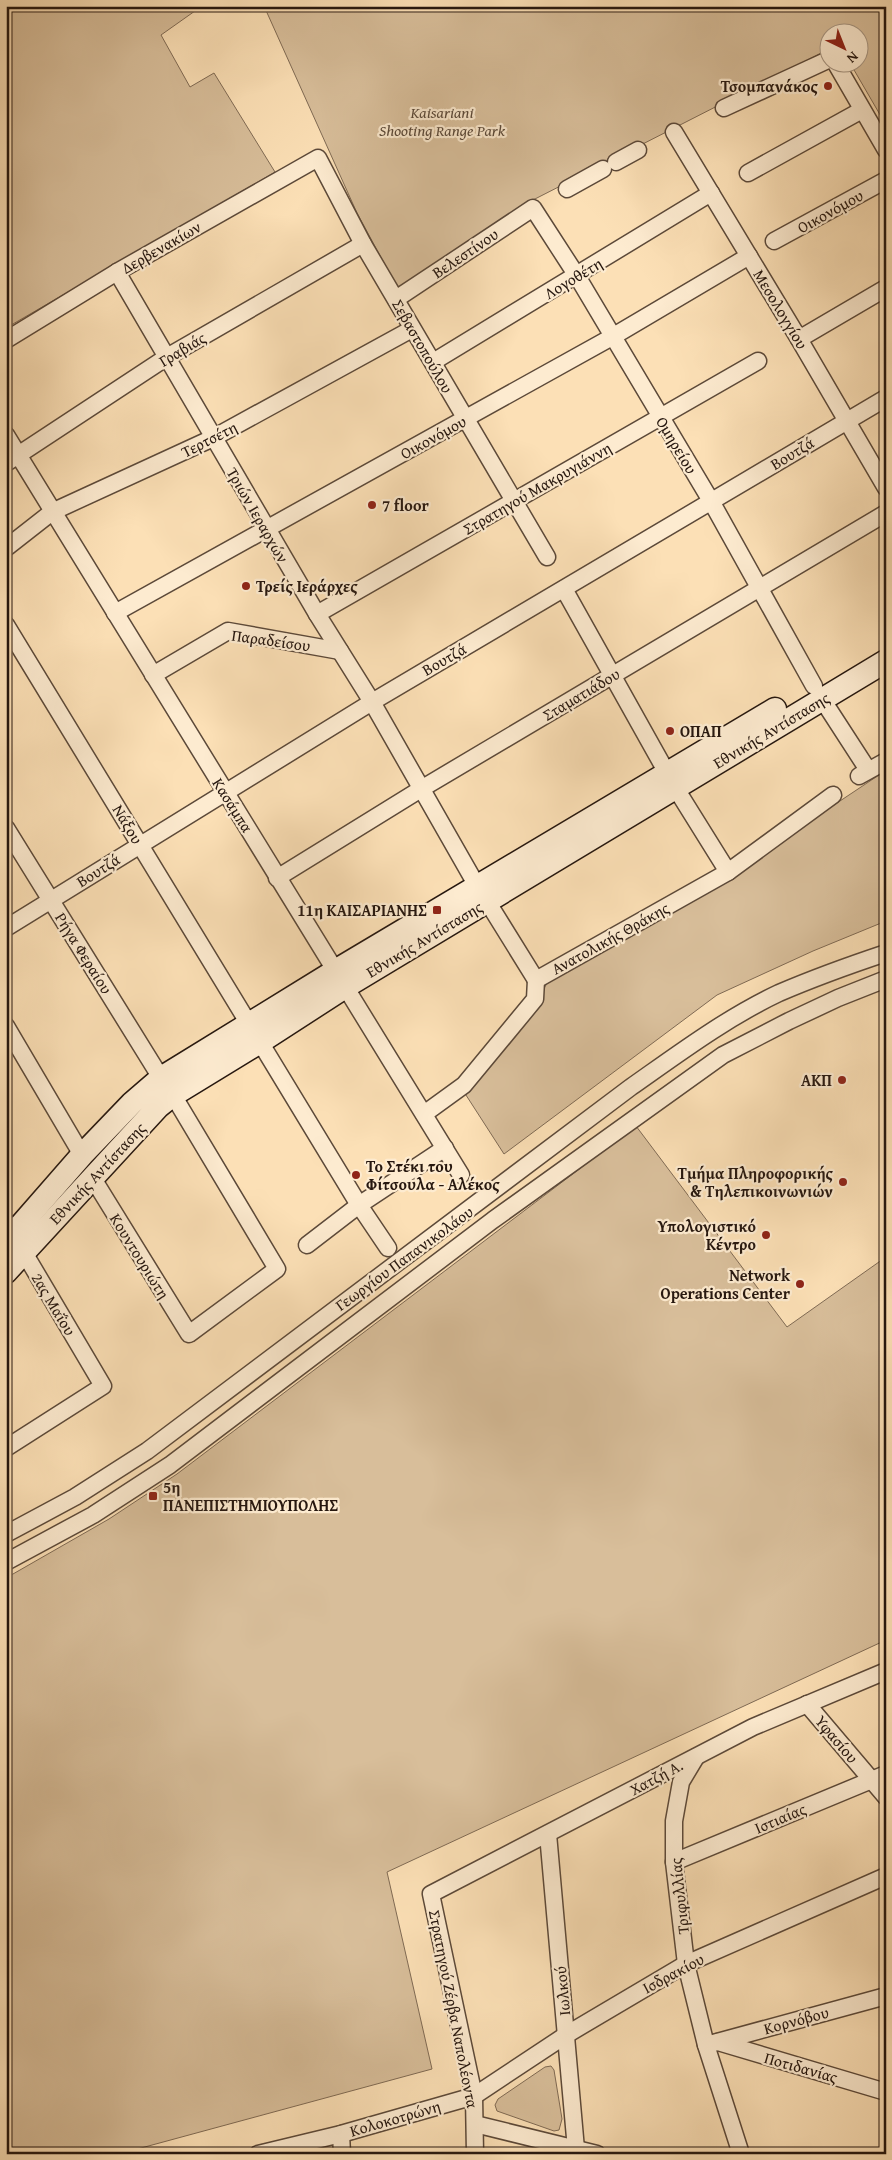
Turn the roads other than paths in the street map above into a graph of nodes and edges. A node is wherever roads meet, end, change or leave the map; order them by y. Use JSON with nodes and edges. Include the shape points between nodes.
{"nodes":[{"id":1,"x":820,"y":64,"type":"edge"},
{"id":2,"x":841,"y":72,"type":"edge"},
{"id":3,"x":724,"y":108,"type":"dead end"},
{"id":4,"x":862,"y":110,"type":"junction"},
{"id":5,"x":674,"y":132,"type":"dead end"},
{"id":6,"x":638,"y":150,"type":"dead end"},
{"id":7,"x":886,"y":150,"type":"edge"},
{"id":8,"x":318,"y":158,"type":"joint"},
{"id":9,"x":748,"y":173,"type":"dead end"},
{"id":10,"x":886,"y":180,"type":"edge"},
{"id":11,"x":567,"y":189,"type":"dead end"},
{"id":12,"x":712,"y":193,"type":"junction"},
{"id":13,"x":533,"y":208,"type":"joint"},
{"id":14,"x":774,"y":241,"type":"dead end"},
{"id":15,"x":363,"y":244,"type":"junction"},
{"id":16,"x":749,"y":256,"type":"junction"},
{"id":17,"x":118,"y":272,"type":"junction"},
{"id":18,"x":578,"y":276,"type":"junction"},
{"id":19,"x":886,"y":288,"type":"edge"},
{"id":20,"x":396,"y":299,"type":"junction"},
{"id":21,"x":412,"y":329,"type":"junction"},
{"id":22,"x":612,"y":337,"type":"junction"},
{"id":23,"x":799,"y":339,"type":"junction"},
{"id":24,"x":6,"y":340,"type":"edge"},
{"id":25,"x":167,"y":357,"type":"junction"},
{"id":26,"x":433,"y":362,"type":"junction"},
{"id":27,"x":758,"y":362,"type":"dead end"},
{"id":28,"x":886,"y":398,"type":"edge"},
{"id":29,"x":660,"y":417,"type":"junction"},
{"id":30,"x":465,"y":418,"type":"junction"},
{"id":31,"x":846,"y":420,"type":"junction"},
{"id":32,"x":6,"y":435,"type":"edge"},
{"id":33,"x":213,"y":438,"type":"junction"},
{"id":34,"x":12,"y":459,"type":"edge"},
{"id":35,"x":886,"y":488,"type":"edge"},
{"id":36,"x":514,"y":501,"type":"junction"},
{"id":37,"x":711,"y":501,"type":"junction"},
{"id":38,"x":52,"y":512,"type":"junction"},
{"id":39,"x":886,"y":513,"type":"edge"},
{"id":40,"x":266,"y":529,"type":"junction"},
{"id":41,"x":6,"y":548,"type":"edge"},
{"id":42,"x":547,"y":557,"type":"dead end"},
{"id":43,"x":760,"y":587,"type":"junction"},
{"id":44,"x":564,"y":589,"type":"junction"},
{"id":45,"x":115,"y":613,"type":"junction"},
{"id":46,"x":316,"y":614,"type":"junction"},
{"id":47,"x":6,"y":625,"type":"edge"},
{"id":48,"x":886,"y":643,"type":"edge"},
{"id":49,"x":340,"y":651,"type":"junction"},
{"id":50,"x":886,"y":660,"type":"edge"},
{"id":51,"x":153,"y":675,"type":"junction"},
{"id":52,"x":612,"y":675,"type":"junction"},
{"id":53,"x":818,"y":692,"type":"junction"},
{"id":54,"x":372,"y":702,"type":"junction"},
{"id":55,"x":886,"y":762,"type":"edge"},
{"id":56,"x":671,"y":780,"type":"junction"},
{"id":57,"x":421,"y":790,"type":"junction"},
{"id":58,"x":225,"y":792,"type":"junction"},
{"id":59,"x":833,"y":795,"type":"dead end"},
{"id":60,"x":6,"y":828,"type":"edge"},
{"id":61,"x":140,"y":844,"type":"junction"},
{"id":62,"x":728,"y":872,"type":"junction"},
{"id":63,"x":277,"y":878,"type":"junction"},
{"id":64,"x":482,"y":894,"type":"junction"},
{"id":65,"x":51,"y":900,"type":"junction"},
{"id":66,"x":6,"y":928,"type":"edge"},
{"id":67,"x":886,"y":952,"type":"edge"},
{"id":68,"x":340,"y":979,"type":"junction"},
{"id":69,"x":886,"y":979,"type":"edge"},
{"id":70,"x":536,"y":980,"type":"junction"},
{"id":71,"x":6,"y":1026,"type":"edge"},
{"id":72,"x":254,"y":1033,"type":"junction"},
{"id":73,"x":167,"y":1087,"type":"junction"},
{"id":74,"x":424,"y":1114,"type":"junction"},
{"id":75,"x":445,"y":1148,"type":"junction"},
{"id":76,"x":82,"y":1155,"type":"junction"},
{"id":77,"x":461,"y":1175,"type":"dead end"},
{"id":78,"x":92,"y":1177,"type":"junction"},
{"id":79,"x":359,"y":1205,"type":"junction"},
{"id":80,"x":12,"y":1238,"type":"edge"},
{"id":81,"x":307,"y":1245,"type":"dead end"},
{"id":82,"x":388,"y":1248,"type":"dead end"},
{"id":83,"x":6,"y":1272,"type":"edge"},
{"id":84,"x":189,"y":1334,"type":"joint"},
{"id":85,"x":6,"y":1448,"type":"edge"},
{"id":86,"x":6,"y":1534,"type":"edge"},
{"id":87,"x":6,"y":1562,"type":"edge"},
{"id":88,"x":886,"y":1671,"type":"edge"},
{"id":89,"x":807,"y":1704,"type":"junction"},
{"id":90,"x":698,"y":1755,"type":"junction"},
{"id":91,"x":879,"y":1777,"type":"edge"},
{"id":92,"x":886,"y":1797,"type":"edge"},
{"id":93,"x":548,"y":1834,"type":"junction"},
{"id":94,"x":674,"y":1862,"type":"junction"},
{"id":95,"x":886,"y":1876,"type":"edge"},
{"id":96,"x":431,"y":1894,"type":"joint"},
{"id":97,"x":686,"y":1964,"type":"junction"},
{"id":98,"x":886,"y":1996,"type":"edge"},
{"id":99,"x":566,"y":2035,"type":"junction"},
{"id":100,"x":711,"y":2043,"type":"junction"},
{"id":101,"x":886,"y":2092,"type":"edge"},
{"id":102,"x":474,"y":2096,"type":"junction"},
{"id":103,"x":475,"y":2124,"type":"junction"},
{"id":104,"x":341,"y":2134,"type":"junction"},
{"id":105,"x":576,"y":2149,"type":"junction"},
{"id":106,"x":258,"y":2154,"type":"edge"},
{"id":107,"x":342,"y":2154,"type":"edge"},
{"id":108,"x":476,"y":2154,"type":"edge"},
{"id":109,"x":597,"y":2154,"type":"edge"},
{"id":110,"x":742,"y":2154,"type":"edge"}],
"edges":[{"from":1,"to":3,"type":"street"},
{"from":2,"to":4,"type":"street"},
{"from":4,"to":7,"type":"street"},
{"from":4,"to":9,"type":"street"},
{"from":5,"to":12,"type":"street","name":"Μεσολογγίου"},
{"from":6,"to":11,"type":"street"},
{"from":8,"to":15,"type":"street","name":"Σεβαστοπούλου"},
{"from":8,"to":17,"type":"street","name":"Δερβενακίων"},
{"from":10,"to":14,"type":"street","name":"Οικονόμου"},
{"from":12,"to":16,"type":"street","name":"Μεσολογγίου"},
{"from":12,"to":18,"type":"street","name":"Λογοθέτη"},
{"from":13,"to":18,"type":"street","name":"Ομηρείου"},
{"from":13,"to":20,"type":"street","name":"Βελεστίνου"},
{"from":15,"to":20,"type":"street","name":"Σεβαστοπούλου"},
{"from":15,"to":25,"type":"street","name":"Γραβιάς"},
{"from":16,"to":22,"type":"street","name":"Οικονόμου"},
{"from":16,"to":23,"type":"street","name":"Μεσολογγίου"},
{"from":17,"to":24,"type":"street","name":"Δερβενακίων"},
{"from":17,"to":25,"type":"street","name":"Τριών Ιεραρχών"},
{"from":18,"to":22,"type":"street","name":"Ομηρείου"},
{"from":18,"to":26,"type":"street","name":"Λογοθέτη"},
{"from":19,"to":23,"type":"street"},
{"from":20,"to":21,"type":"street","name":"Σεβαστοπούλου"},
{"from":21,"to":26,"type":"street","name":"Σεβαστοπούλου"},
{"from":21,"to":33,"type":"street","name":"Τερτσέτη"},
{"from":22,"to":29,"type":"street","name":"Ομηρείου"},
{"from":22,"to":30,"type":"street","name":"Οικονόμου"},
{"from":23,"to":31,"type":"street","name":"Μεσολογγίου"},
{"from":25,"to":33,"type":"street","name":"Τριών Ιεραρχών"},
{"from":25,"to":34,"type":"street","name":"Γραβιάς"},
{"from":26,"to":30,"type":"street","name":"Σεβαστοπούλου"},
{"from":27,"to":29,"type":"street","name":"Στρατηγού Μακρυγιάννη"},
{"from":28,"to":31,"type":"street","name":"Βουτζά"},
{"from":29,"to":36,"type":"street","name":"Στρατηγού Μακρυγιάννη"},
{"from":29,"to":37,"type":"street","name":"Ομηρείου"},
{"from":30,"to":36,"type":"street","name":"Σεβαστοπούλου"},
{"from":30,"to":40,"type":"street","name":"Οικονόμου"},
{"from":31,"to":35,"type":"street","name":"Μεσολογγίου"},
{"from":31,"to":37,"type":"street","name":"Βουτζά"},
{"from":32,"to":34,"type":"street","name":"Κασάμπα"},
{"from":33,"to":38,"type":"street","name":"Τερτσέτη"},
{"from":33,"to":40,"type":"street","name":"Τριών Ιεραρχών"},
{"from":34,"to":38,"type":"street","name":"Κασάμπα"},
{"from":36,"to":42,"type":"street","name":"Σεβαστοπούλου"},
{"from":36,"to":46,"type":"street","name":"Στρατηγού Μακρυγιάννη"},
{"from":37,"to":43,"type":"street","name":"Ομηρείου"},
{"from":37,"to":44,"type":"street","name":"Βουτζά"},
{"from":38,"to":41,"type":"street","name":"Τερτσέτη"},
{"from":38,"to":45,"type":"street","name":"Κασάμπα"},
{"from":39,"to":43,"type":"street","name":"Σταματιάδου"},
{"from":40,"to":45,"type":"street","name":"Οικονόμου"},
{"from":40,"to":46,"type":"street","name":"Τριών Ιεραρχών"},
{"from":43,"to":52,"type":"street","name":"Σταματιάδου"},
{"from":43,"to":53,"type":"street","name":"Ομηρείου"},
{"from":44,"to":52,"type":"street"},
{"from":44,"to":54,"type":"street","name":"Βουτζά"},
{"from":45,"to":51,"type":"street","name":"Κασάμπα"},
{"from":46,"to":49,"type":"street","name":"Τριών Ιεραρχών"},
{"from":47,"to":61,"type":"street","name":"Νάξου"},
{"from":48,"to":53,"type":"main road","name":"Εθνικής Αντίστασης"},
{"from":49,"to":51,"type":"street","name":"Παραδείσου","via":[[228,631]]},
{"from":49,"to":54,"type":"street","name":"Τριών Ιεραρχών"},
{"from":50,"to":53,"type":"main road","name":"Εθνικής Αντίστασης"},
{"from":51,"to":58,"type":"street","name":"Κασάμπα"},
{"from":52,"to":56,"type":"street"},
{"from":52,"to":57,"type":"street","name":"Σταματιάδου"},
{"from":53,"to":55,"type":"street","name":"Ομηρείου","via":[[864,773]]},
{"from":53,"to":56,"type":"main road","name":"Εθνικής Αντίστασης"},
{"from":54,"to":57,"type":"street","name":"Τριών Ιεραρχών"},
{"from":54,"to":58,"type":"street","name":"Βουτζά"},
{"from":56,"to":62,"type":"street"},
{"from":56,"to":64,"type":"main road","name":"Εθνικής Αντίστασης"},
{"from":57,"to":63,"type":"street","name":"Σταματιάδου"},
{"from":57,"to":64,"type":"street","name":"Τριών Ιεραρχών"},
{"from":58,"to":61,"type":"street","name":"Βουτζά"},
{"from":58,"to":63,"type":"street","name":"Κασάμπα"},
{"from":59,"to":62,"type":"street","name":"Ανατολικής Θράκης"},
{"from":60,"to":65,"type":"street","name":"Ρήγα Φεραίου"},
{"from":61,"to":65,"type":"street","name":"Βουτζά"},
{"from":61,"to":72,"type":"street","name":"Νάξου"},
{"from":62,"to":70,"type":"street","name":"Ανατολικής Θράκης"},
{"from":63,"to":68,"type":"street","name":"Κασάμπα"},
{"from":64,"to":68,"type":"main road","name":"Εθνικής Αντίστασης"},
{"from":64,"to":70,"type":"street","name":"Τριών Ιεραρχών"},
{"from":65,"to":66,"type":"street","name":"Βουτζά"},
{"from":65,"to":73,"type":"street","name":"Ρήγα Φεραίου"},
{"from":67,"to":86,"type":"street","name":"Γεωργίου Παπανικολάου","via":[[778,994],[708,1034],[631,1088],[148,1451],[75,1497]]},
{"from":68,"to":72,"type":"main road","name":"Εθνικής Αντίστασης"},
{"from":68,"to":74,"type":"street","name":"Κασάμπα"},
{"from":69,"to":87,"type":"street","name":"Γεωργίου Παπανικολάου","via":[[789,1021],[723,1056],[493,1220],[170,1465],[93,1515]]},
{"from":70,"to":74,"type":"street","name":"Ανατολικής Θράκης","via":[[535,999],[464,1085]]},
{"from":71,"to":76,"type":"street"},
{"from":72,"to":73,"type":"main road","name":"Εθνικής Αντίστασης"},
{"from":72,"to":79,"type":"street","name":"Νάξου"},
{"from":73,"to":76,"type":"main road","name":"Εθνικής Αντίστασης","via":[[132,1104]]},
{"from":73,"to":78,"type":"main road","name":"Εθνικής Αντίστασης","via":[[158,1107]]},
{"from":73,"to":84,"type":"street","name":"Ρήγα Φεραίου","via":[[277,1270]]},
{"from":74,"to":75,"type":"street","name":"Κασάμπα"},
{"from":75,"to":77,"type":"street","name":"Κασάμπα"},
{"from":75,"to":79,"type":"street"},
{"from":76,"to":80,"type":"main road","name":"Εθνικής Αντίστασης"},
{"from":78,"to":80,"type":"main road","name":"Εθνικής Αντίστασης"},
{"from":78,"to":84,"type":"street","name":"Κουντουριώτη"},
{"from":79,"to":81,"type":"street"},
{"from":79,"to":82,"type":"street","name":"Νάξου"},
{"from":80,"to":83,"type":"main road","name":"Εθνικής Αντίστασης"},
{"from":80,"to":85,"type":"street","name":"2ας Μαΐου","via":[[103,1386]]},
{"from":88,"to":89,"type":"street","name":"Χατζή Α."},
{"from":89,"to":90,"type":"street","name":"Χατζή Α."},
{"from":89,"to":91,"type":"street","name":"Υφασίου"},
{"from":90,"to":93,"type":"street","name":"Χατζή Α."},
{"from":90,"to":94,"type":"street","name":"Τριφυλλίας","via":[[681,1782],[674,1821]]},
{"from":91,"to":92,"type":"street","name":"Υφασίου"},
{"from":91,"to":94,"type":"street","name":"Ιστιαίας"},
{"from":93,"to":96,"type":"street","name":"Χατζή Α."},
{"from":93,"to":99,"type":"street","name":"Ιωλκού"},
{"from":94,"to":97,"type":"street","name":"Τριφυλλίας"},
{"from":95,"to":97,"type":"street","name":"Ισδρακίου"},
{"from":96,"to":102,"type":"street","name":"Στρατηγού Ζέρβα Ναπολέοντα"},
{"from":97,"to":99,"type":"street","name":"Ισδρακίου"},
{"from":97,"to":100,"type":"street","name":"Τριφυλλίας"},
{"from":98,"to":100,"type":"street","name":"Κορνόβου"},
{"from":99,"to":102,"type":"street","name":"Ισδρακίου"},
{"from":99,"to":105,"type":"street","name":"Ιωλκού"},
{"from":100,"to":101,"type":"street","name":"Ποτιδανίας"},
{"from":100,"to":110,"type":"street","name":"Τριφυλλίας"},
{"from":102,"to":103,"type":"street","name":"Στρατηγού Ζέρβα Ναπολέοντα"},
{"from":102,"to":104,"type":"street","name":"Κολοκοτρώνη"},
{"from":103,"to":105,"type":"street"},
{"from":103,"to":108,"type":"street","name":"Στρατηγού Ζέρβα Ναπολέοντα"},
{"from":104,"to":106,"type":"street","name":"Κολοκοτρώνη"},
{"from":104,"to":107,"type":"street"},
{"from":105,"to":109,"type":"street"}]}
